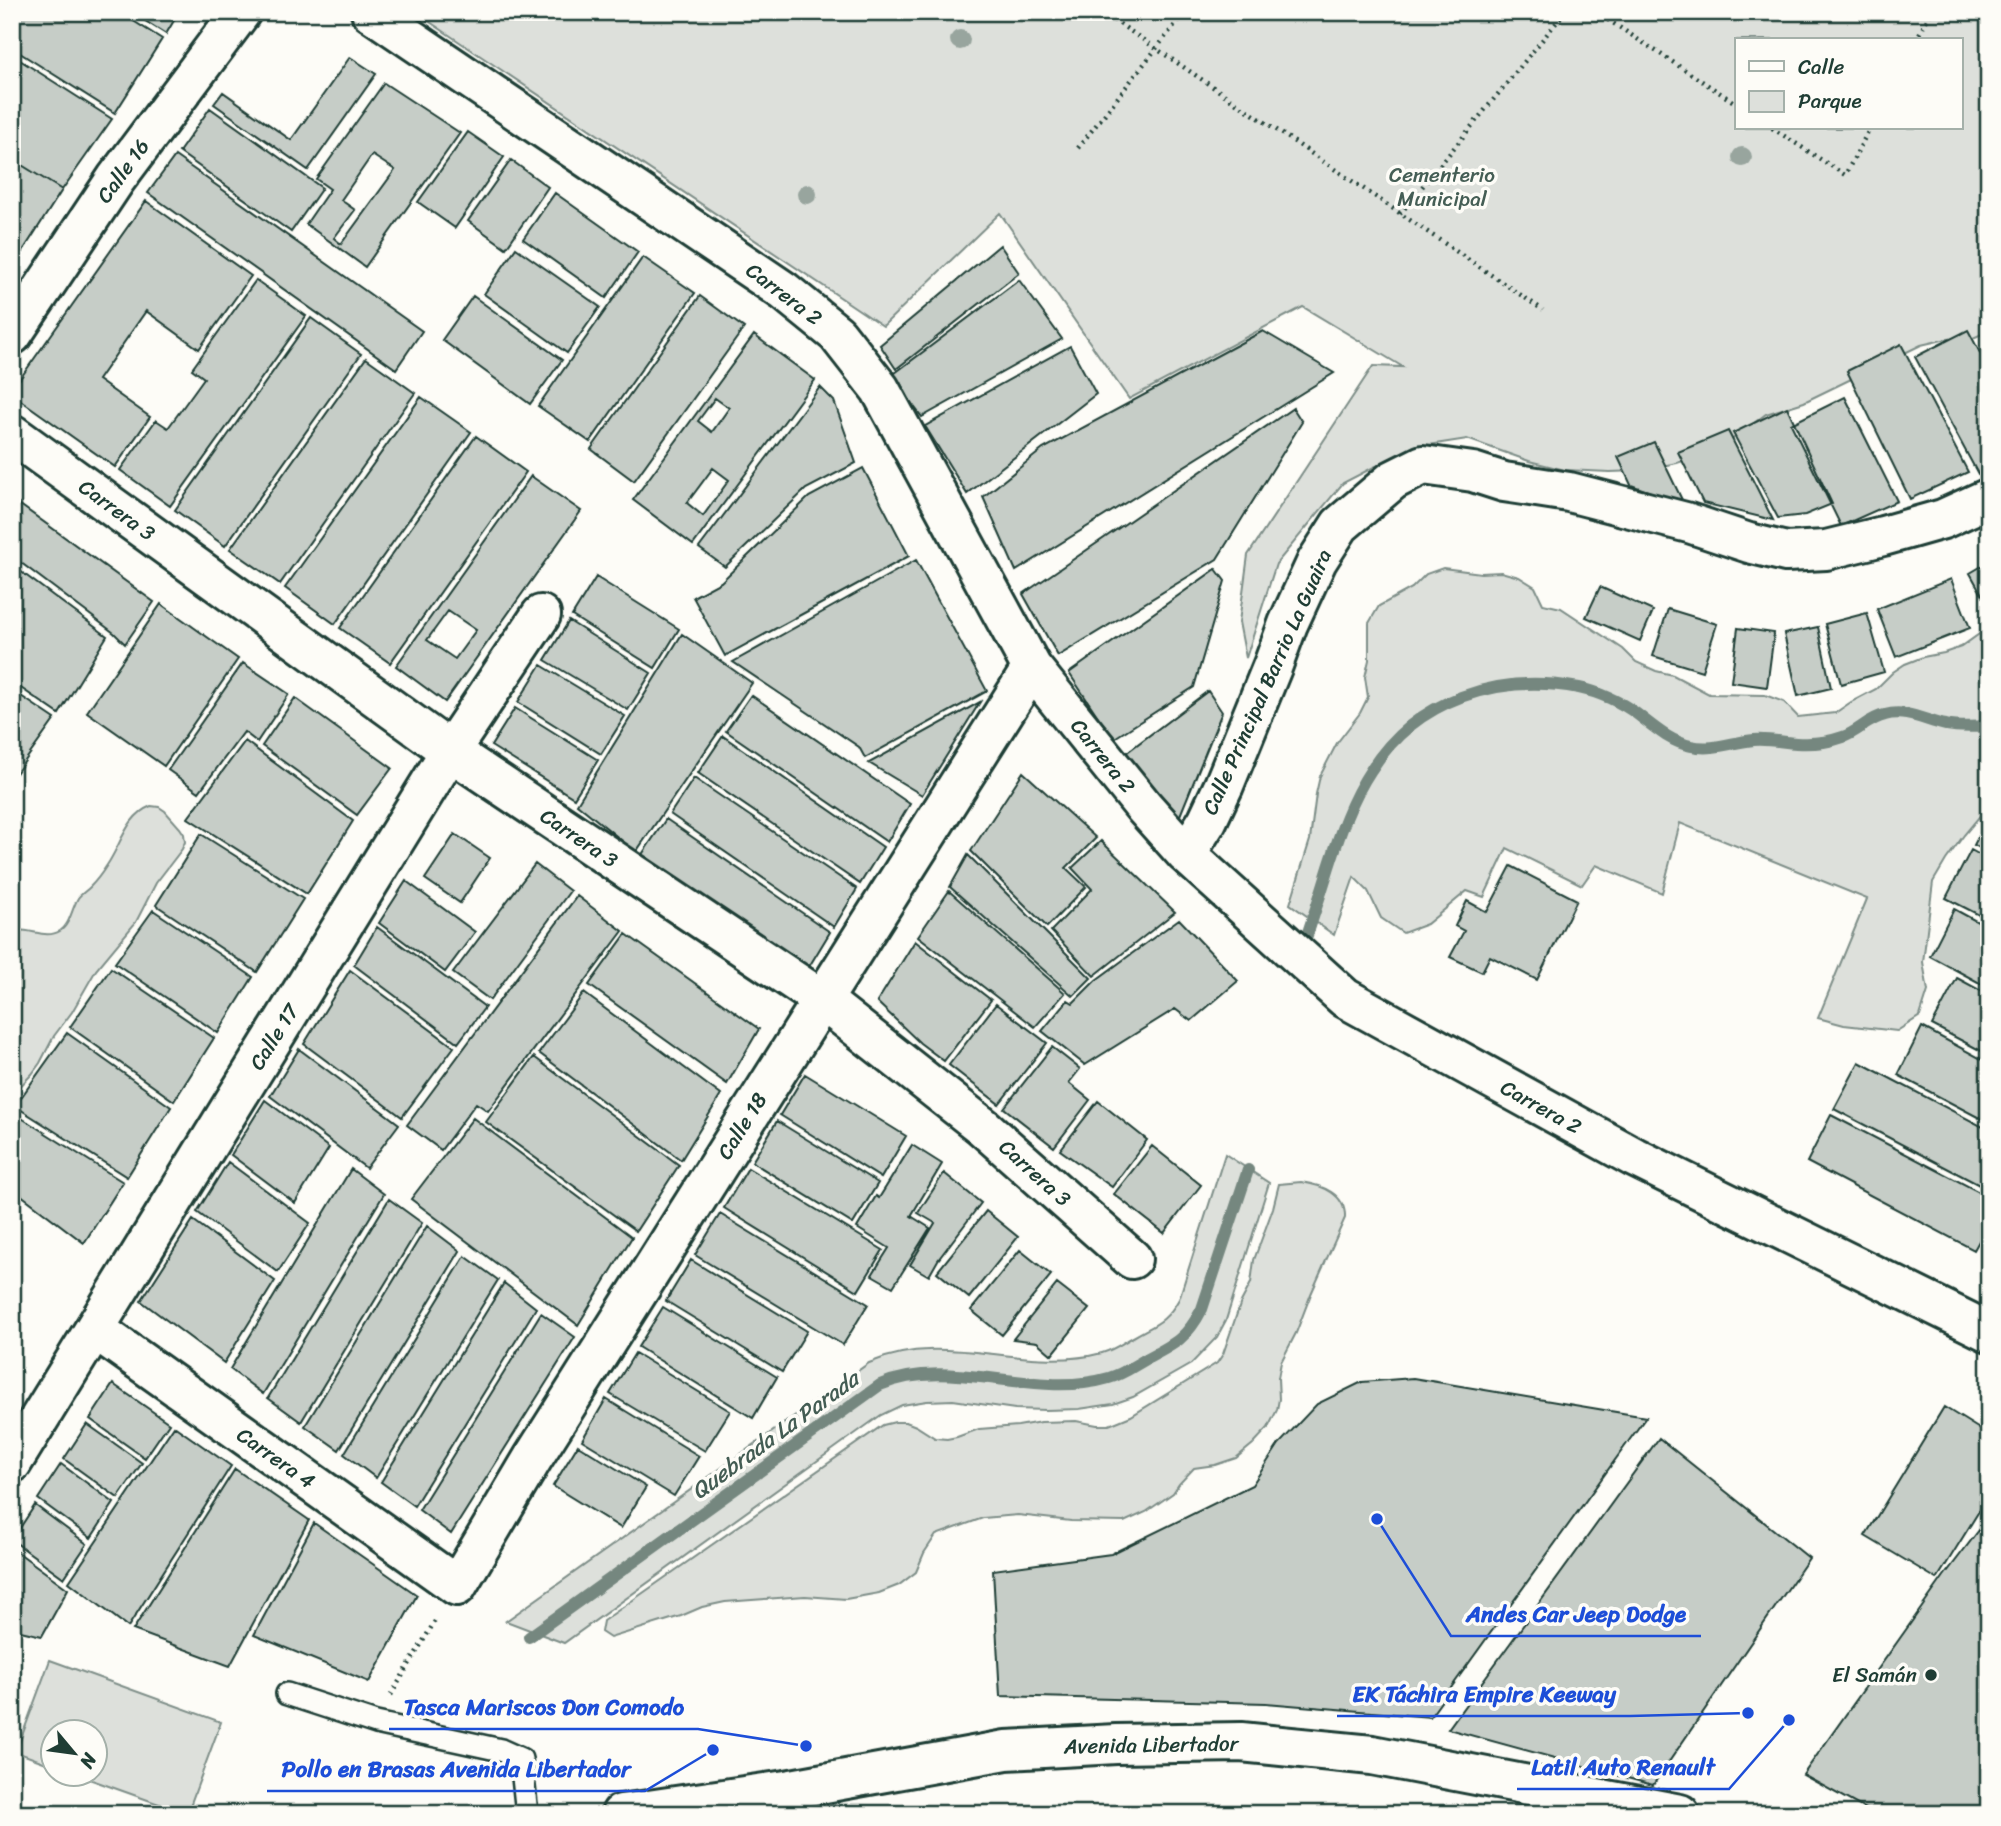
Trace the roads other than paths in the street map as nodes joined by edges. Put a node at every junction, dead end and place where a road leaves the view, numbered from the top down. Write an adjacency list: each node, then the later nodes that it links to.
1 (241, 12): 3 (street, Calle 16)
2 (370, 12): 7 (street, Carrera 2)
3 (12, 335)
4 (12, 435): 8 (street, Carrera 3)
5 (1989, 498): 9 (street, Calle Principal Barrio La Guaira)
6 (541, 615): 8 (street, Calle 17)
7 (1032, 668): 9 (street, Carrera 2); 10 (street, Calle 18)
8 (450, 751): 10 (street, Carrera 3); 12 (street, Calle 17)
9 (1186, 854): 13 (street, Carrera 2)
10 (821, 999): 11 (street, Carrera 3); 15 (street, Calle 18)
11 (1132, 1259)
12 (95, 1329): 14 (street, Calle 17); 15 (street, Carrera 4)
13 (1989, 1332)
14 (12, 1463)
15 (457, 1586)
16 (287, 1693): 17 (lane)
17 (527, 1814)
18 (621, 1814): 19 (street, Avenida Libertador)
19 (1680, 1814)

